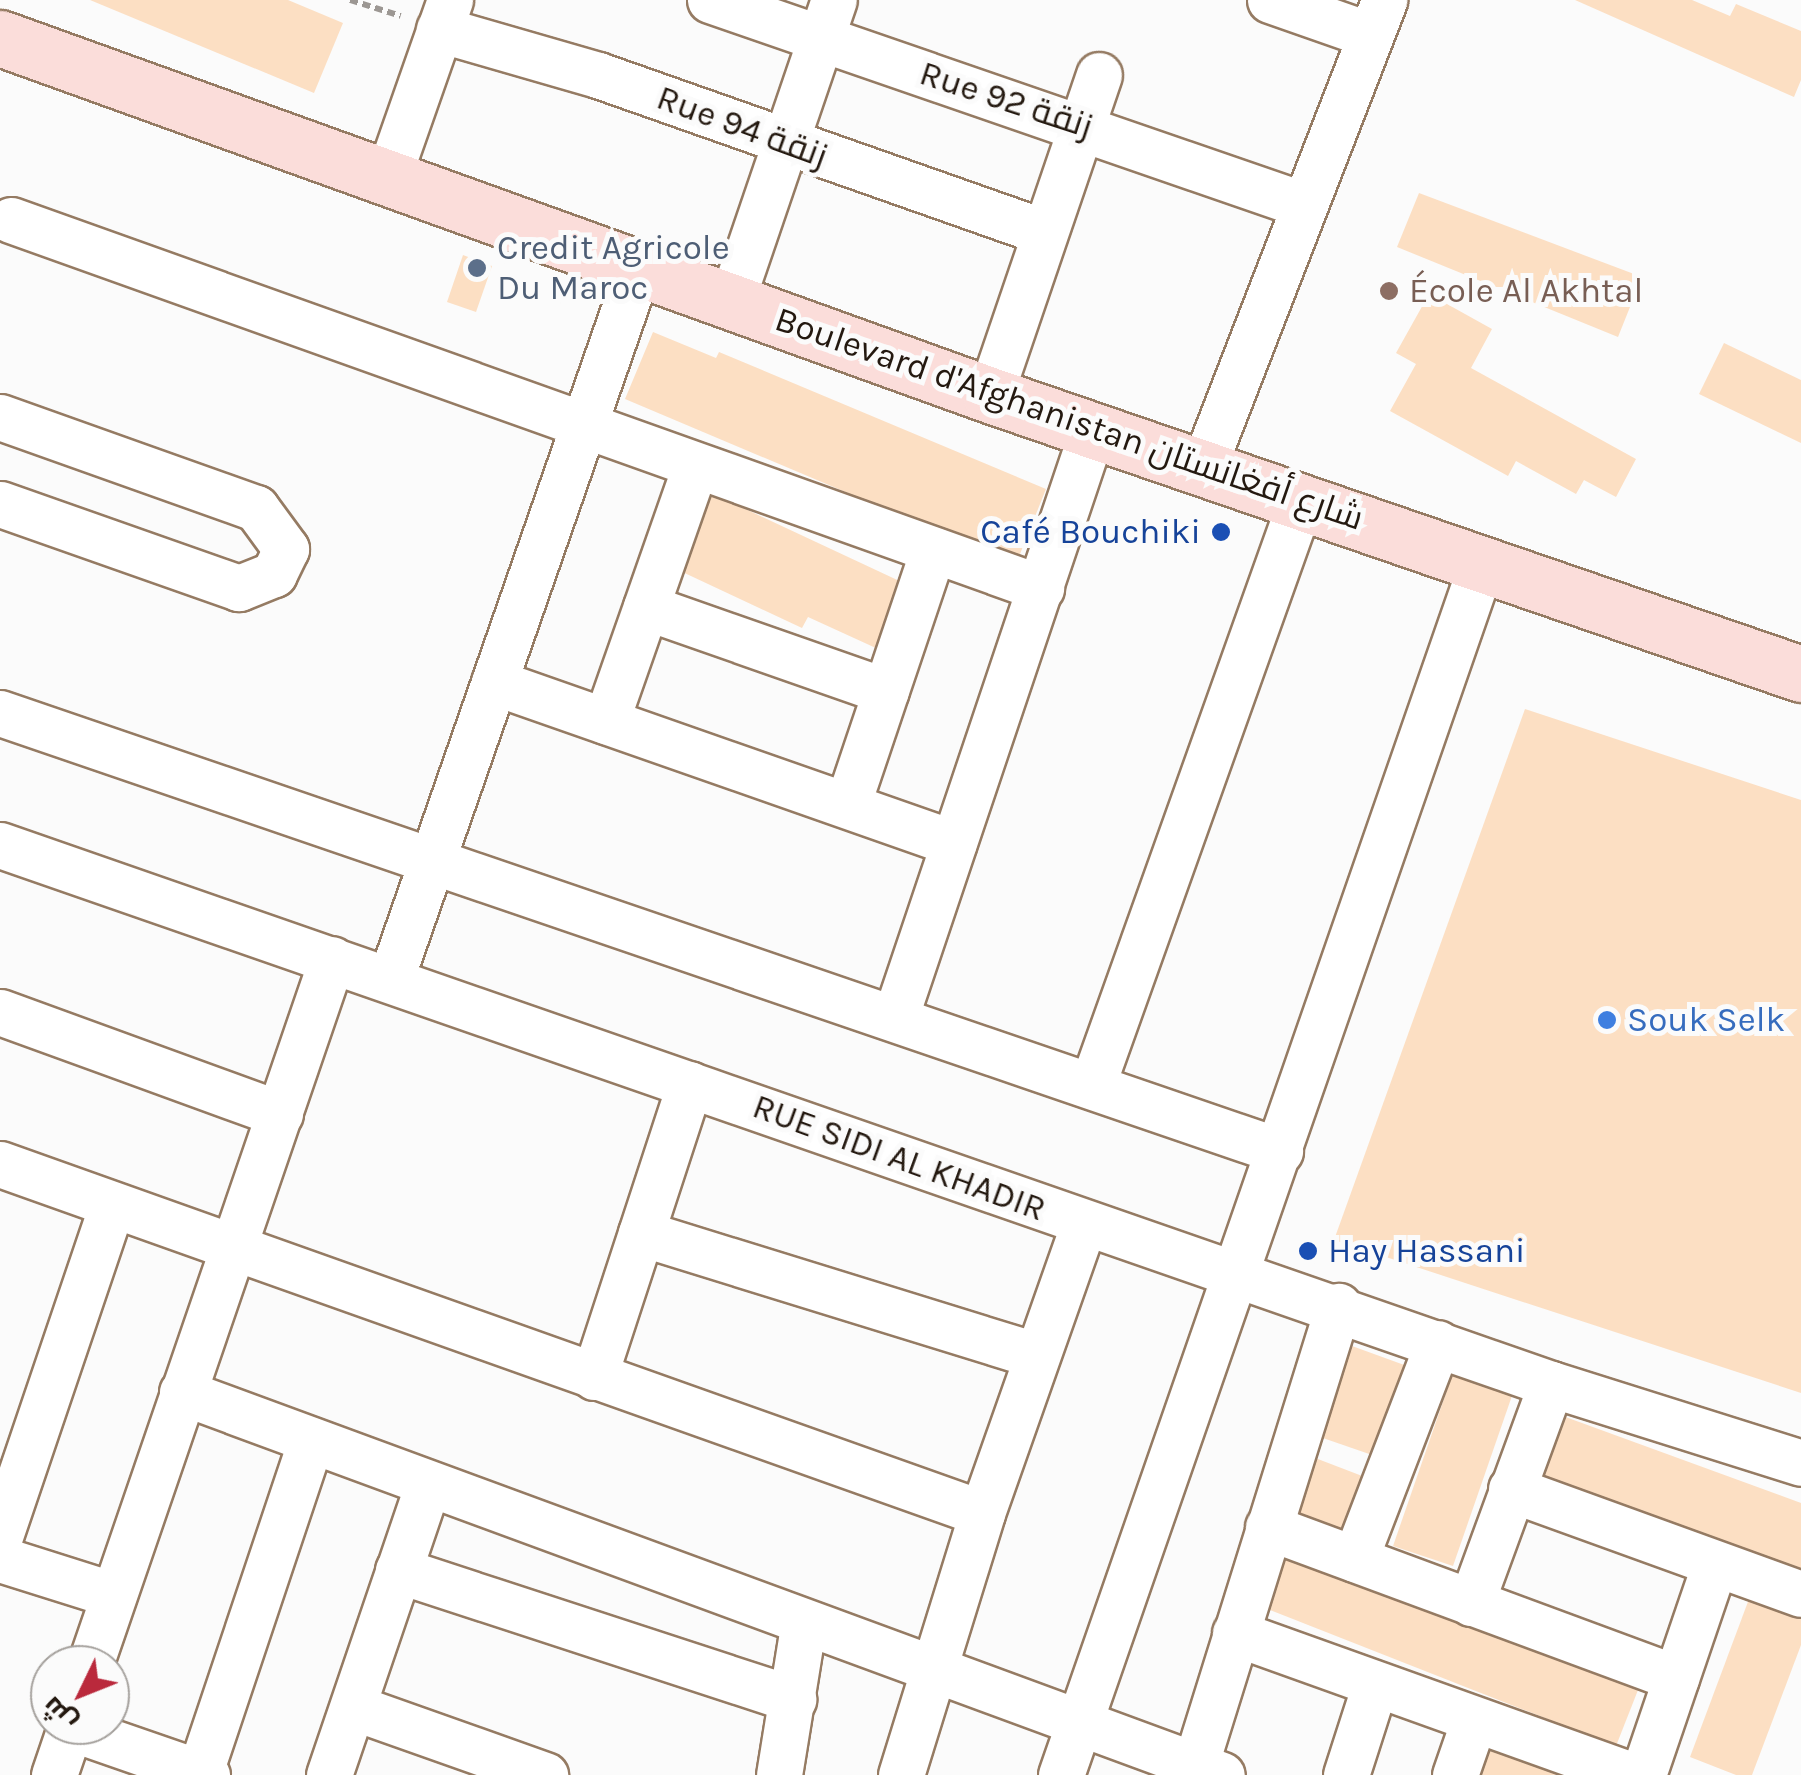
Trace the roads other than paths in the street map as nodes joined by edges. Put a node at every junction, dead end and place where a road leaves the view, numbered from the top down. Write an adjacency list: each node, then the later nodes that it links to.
1 (710, 0): 5 (street, Rue 92 زنقة)
2 (1270, 0): 4 (street)
3 (444, 14): 9 (street, Rue 94 زنقة); 10 (street)
4 (1377, 18): 11 (street)
5 (828, 20): 8 (street, Rue 92 زنقة); 9 (street)
6 (0, 38): 10 (street, Boulevard d'Afghanistan شارع أفغانستان)
7 (1099, 74): 8 (street)
8 (1080, 124): 11 (street, Rue 92 زنقة); 13 (street)
9 (789, 144): 13 (street, Rue 94 زنقة); 15 (street)
10 (388, 177): 14 (street, Boulevard d'Afghanistan شارع أفغانستان)
11 (1300, 204): 20 (street)
12 (12, 220): 18 (street)
13 (1044, 232): 16 (street)
14 (638, 269): 15 (street, Boulevard d'Afghanistan شارع أفغانستان); 18 (street)
15 (731, 302): 16 (street, Boulevard d'Afghanistan شارع أفغانستان)
16 (990, 395): 19 (street, Boulevard d'Afghanistan شارع أفغانستان)
17 (0, 416): 23 (street)
18 (583, 428): 21 (street); 29 (street)
19 (1093, 429): 20 (street, Boulevard d'Afghanistan شارع أفغانستان); 26 (street)
20 (1204, 464): 22 (street, Boulevard d'Afghanistan شارع أفغانستان)
21 (694, 467): 24 (street); 27 (street)
22 (1302, 500): 25 (street, Boulevard d'Afghanistan شارع أفغانستان); 42 (street)
23 (0, 504)
24 (933, 550): 26 (street); 30 (street)
25 (1483, 560): 28 (street, Boulevard d'Afghanistan شارع أفغانستان); 44 (street)
26 (1041, 588): 34 (street)
27 (646, 607): 30 (street); 32 (street)
28 (1801, 674)
29 (494, 682): 32 (street); 36 (street)
30 (886, 691): 33 (street)
31 (0, 713): 36 (street)
32 (606, 721): 33 (street)
33 (848, 803): 34 (street)
34 (954, 843): 40 (street)
35 (0, 846): 37 (street, RUE SIDI AL KHADIR)
36 (433, 858): 38 (street); 40 (street)
37 (332, 959): 38 (street, RUE SIDI AL KHADIR); 43 (street)
38 (391, 978): 41 (street, RUE SIDI AL KHADIR)
39 (0, 1012): 43 (street)
40 (895, 1018): 42 (street)
41 (690, 1084): 47 (street, RUE SIDI AL KHADIR); 48 (street)
42 (1092, 1086): 44 (street)
43 (280, 1114): 49 (street)
44 (1280, 1151): 50 (street)
45 (0, 1164): 46 (street)
46 (112, 1206): 49 (street); 63 (street)
47 (1084, 1223): 50 (street, RUE SIDI AL KHADIR); 53 (street)
48 (642, 1233): 53 (street); 54 (street)
49 (233, 1251): 54 (street); 56 (street)
50 (1240, 1271): 51 (street, RUE SIDI AL KHADIR); 80 (street)
51 (1338, 1306): 52 (street, RUE SIDI AL KHADIR); 62 (street)
52 (1438, 1343): 55 (street, RUE SIDI AL KHADIR); 64 (street)
53 (1034, 1355): 61 (street)
54 (594, 1377): 61 (street)
55 (1551, 1384): 58 (street, RUE SIDI AL KHADIR); 60 (street)
56 (182, 1392): 57 (street); 68 (street)
57 (312, 1440): 59 (street); 84 (street)
58 (1801, 1463)
59 (428, 1484): 67 (street); 71 (street)
60 (1512, 1488): 66 (street); 70 (street)
61 (982, 1513): 74 (street)
62 (1268, 1527): 64 (street); 72 (street)
63 (0, 1536)
64 (1356, 1558): 70 (street)
65 (0, 1559): 68 (street)
66 (1714, 1566): 69 (street); 75 (street)
67 (398, 1570): 77 (street); 78 (street)
68 (111, 1594): 73 (street)
69 (1801, 1594)
70 (1471, 1603): 75 (street)
71 (804, 1626): 74 (street); 77 (street)
72 (1235, 1634): 76 (street); 83 (street)
73 (96, 1645)
74 (936, 1674): 80 (street); 89 (street)
75 (1676, 1678): 94 (street)
76 (1374, 1688): 79 (street); 91 (street)
77 (793, 1699): 88 (street)
78 (352, 1707): 86 (street); 87 (street)
79 (1473, 1722): 92 (street); 93 (street)
80 (1079, 1724): 83 (street); 90 (street)
81 (64, 1745): 85 (street)
82 (124, 1745): 84 (street)
83 (1208, 1770)
84 (204, 1774)
85 (54, 1775)
86 (329, 1775)
87 (545, 1775)
88 (778, 1775)
89 (901, 1775)
90 (1061, 1775)
91 (1346, 1775)
92 (1455, 1775)
93 (1632, 1775)
94 (1642, 1775)

